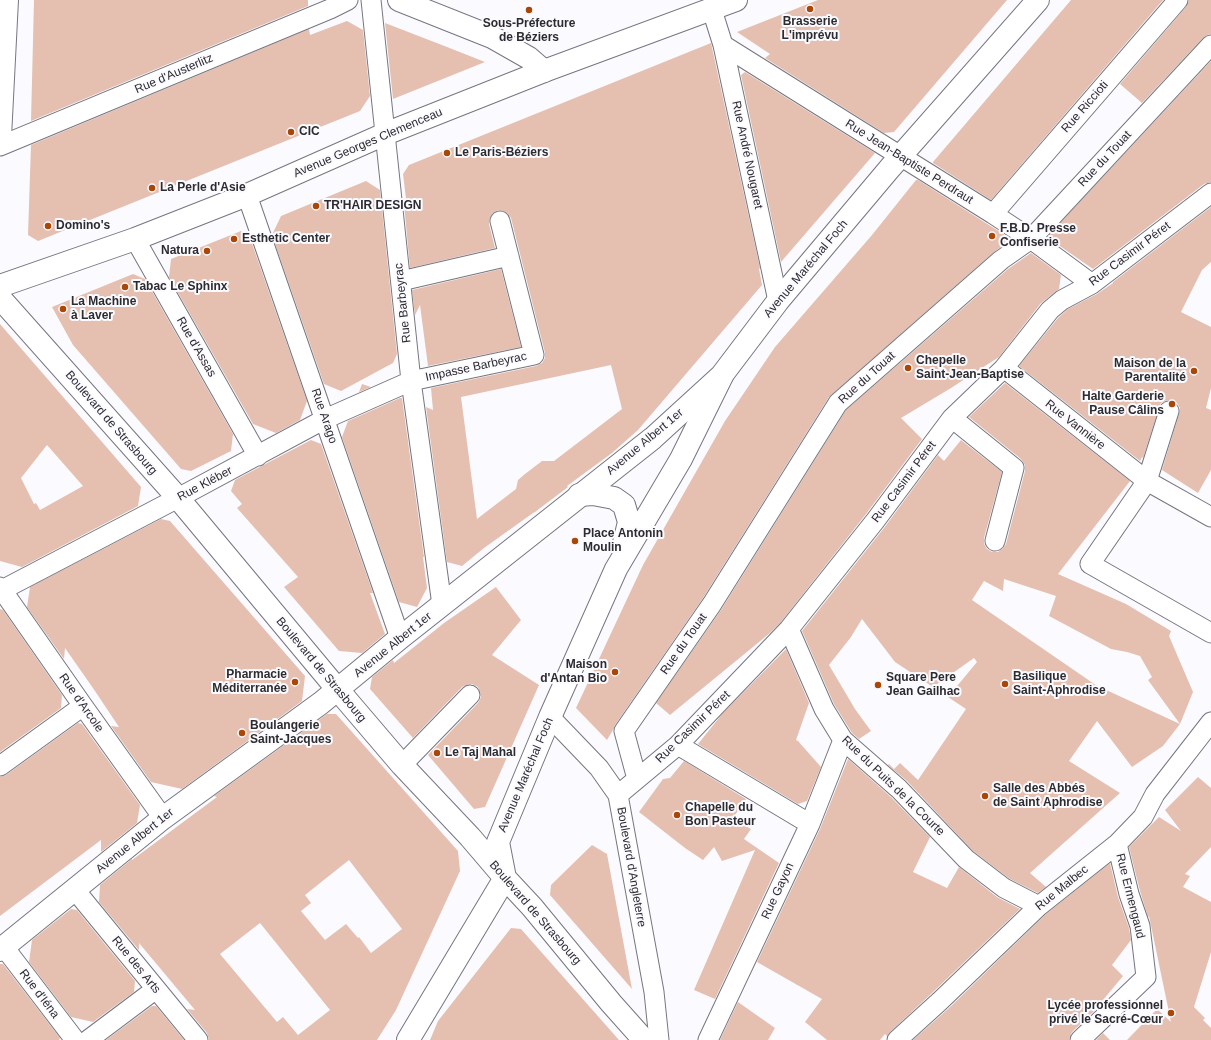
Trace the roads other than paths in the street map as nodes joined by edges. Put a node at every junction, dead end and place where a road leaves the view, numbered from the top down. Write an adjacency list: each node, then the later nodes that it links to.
1 (348, 0): 14 (street, Rue d'Austerlitz)
2 (371, 0): 12 (street, Rue Barbeyrac)
3 (399, 0): 11 (main road)
4 (736, 0): 7 (main road, Avenue Georges Clemenceau)
5 (1038, 0): 15 (main road, Avenue Maréchal Foch)
6 (1178, 0): 18 (street, Rue Riccioti)
7 (712, 10): 10 (street, Rue André Nougaret); 11 (main road, Avenue Georges Clemenceau)
8 (4, 13): 13 (main road)
9 (1211, 44): 21 (street, Rue du Touat)
10 (723, 45): 15 (street, Rue Jean-Baptiste Perdraut); 27 (street, Rue André Nougaret)
11 (544, 71): 12 (main road, Avenue Georges Clemenceau)
12 (385, 134): 17 (main road, Avenue Georges Clemenceau); 23 (street, Rue Barbeyrac)
13 (0, 137)
14 (0, 146)
15 (902, 157): 18 (street, Rue Jean-Baptiste Perdraut); 27 (main road, Avenue Maréchal Foch)
16 (1211, 193): 24 (street, Rue Casimir Péret)
17 (246, 196): 20 (main road, Avenue Georges Clemenceau); 33 (street, Rue Arago)
18 (992, 214): 21 (street, Rue Jean-Baptiste Perdraut)
19 (500, 221): 22 (street, Impasse Barbeyrac)
20 (135, 239): 25 (main road, Avenue Georges Clemenceau); 34 (street, Rue d'Assas)
21 (1031, 239): 24 (street, Rue Jean-Baptiste Perdraut); 55 (street, Rue du Touat)
22 (509, 256): 23 (street); 30 (street, Impasse Barbeyrac)
23 (401, 281): 30 (street, Rue Barbeyrac)
24 (1092, 284): 28 (street, Rue Casimir Péret)
25 (0, 286)
26 (0, 298): 37 (main road, Boulevard de Strasbourg)
27 (778, 301): 29 (main road, Avenue Maréchal Foch)
28 (1004, 368): 32 (street, Rue Casimir Péret); 35 (street, Rue Vannière)
29 (722, 375): 36 (main road, Avenue Albert 1er); 40 (main road, Avenue Maréchal Foch)
30 (412, 381): 33 (street, Rue Kléber); 42 (street, Rue Barbeyrac)
31 (1169, 411): 35 (street)
32 (952, 418): 39 (street); 43 (street, Rue Casimir Péret)
33 (325, 419): 34 (street, Rue Kléber); 45 (street, Rue Arago)
34 (258, 456): 37 (street, Rue Kléber)
35 (1147, 481): 38 (street, Rue Vannière); 44 (street)
36 (579, 495): 40 (main road, Avenue Maréchal Foch); 42 (main road, Avenue Albert 1er)
37 (178, 498): 41 (street, Rue Kléber); 46 (main road, Boulevard de Strasbourg)
38 (1211, 517)
39 (995, 541)
40 (616, 569): 49 (main road, Avenue Maréchal Foch)
41 (1, 589): 48 (street, Rue d'Arcole)
42 (442, 604): 45 (main road, Avenue Albert 1er)
43 (789, 629): 51 (street, Rue du Puits de la Courte); 52 (street, Rue Casimir Péret)
44 (1211, 633)
45 (400, 638): 46 (main road, Avenue Albert 1er)
46 (338, 690): 53 (main road, Boulevard de Strasbourg); 57 (main road, Avenue Albert 1er)
47 (470, 695): 53 (street)
48 (83, 706): 54 (street); 57 (street, Rue d'Arcole)
49 (550, 718): 56 (street, Boulevard d'Angleterre); 60 (main road, Avenue Maréchal Foch)
50 (1211, 722): 59 (street, Rue Malbec)
51 (843, 740): 58 (street, Rue Gayon); 62 (street, Rue du Puits de la Courte)
52 (678, 745): 55 (street, Rue Casimir Péret); 58 (street)
53 (402, 765): 60 (main road, Boulevard de Strasbourg)
54 (0, 766)
55 (637, 779): 56 (street, Rue Casimir Péret)
56 (618, 795): 70 (street, Boulevard d'Angleterre)
57 (163, 818): 61 (main road, Avenue Albert 1er)
58 (810, 824): 71 (street, Rue Gayon)
59 (1117, 844): 62 (street, Rue Malbec); 73 (street, Rue Ermengaud)
60 (505, 878): 68 (main road); 69 (main road, Boulevard de Strasbourg)
61 (75, 890): 63 (main road, Avenue Albert 1er); 64 (street, Rue des Arts)
62 (1039, 906): 72 (street, Rue Malbec)
63 (2, 949): 65 (street, Rue d'Iéna)
64 (156, 989): 66 (street); 67 (street, Rue des Arts)
65 (74, 1040)
66 (88, 1040)
67 (198, 1040)
68 (408, 1040)
69 (644, 1040)
70 (659, 1040)
71 (708, 1040)
72 (897, 1040)
73 (1080, 1040)

